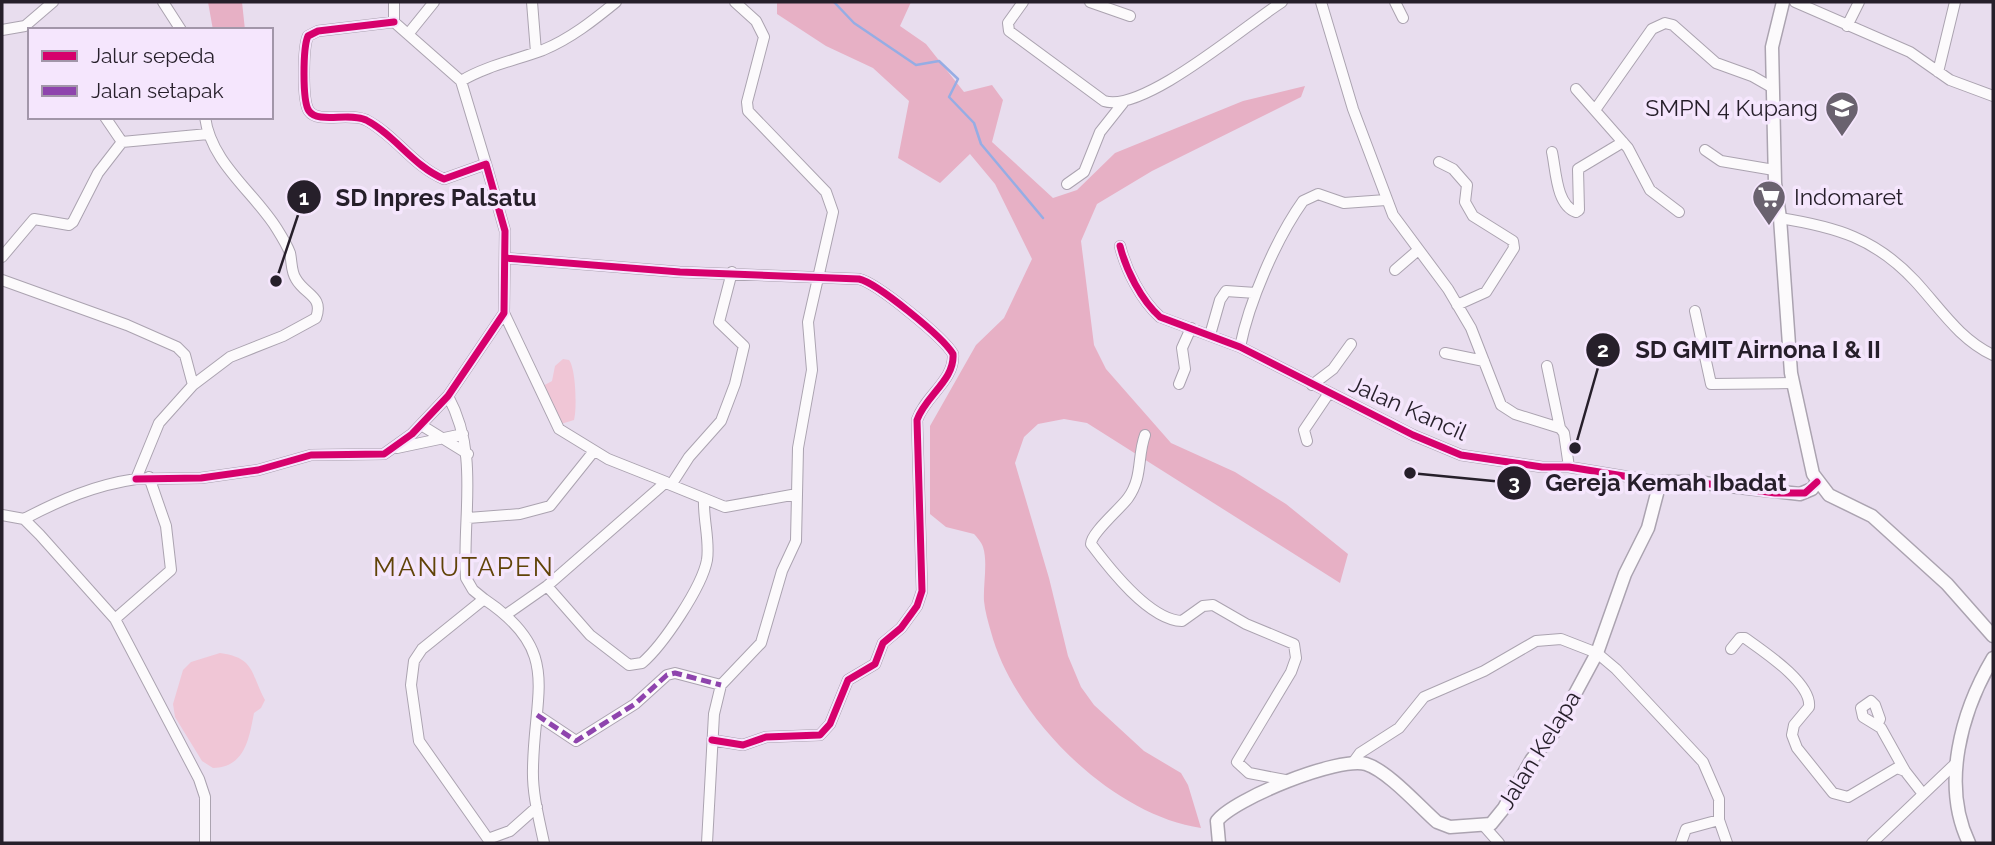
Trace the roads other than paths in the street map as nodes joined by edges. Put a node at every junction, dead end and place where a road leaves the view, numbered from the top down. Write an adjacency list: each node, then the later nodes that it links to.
1 (53, 2): 22 (street)
2 (163, 2): 21 (street)
3 (394, 2): 19 (street)
4 (434, 2): 24 (street)
5 (531, 2): 26 (street)
6 (616, 2): 26 (street)
7 (735, 2): 54 (street)
8 (1023, 2): 32 (street)
9 (1090, 2): 17 (street)
10 (1282, 2): 32 (street)
11 (1321, 2): 45 (street)
12 (1395, 2): 18 (street)
13 (1783, 2): 29 (street)
14 (1796, 2): 20 (street)
15 (1859, 2): 20 (street)
16 (1955, 2): 27 (street)
17 (1130, 16)
18 (1403, 18)
19 (394, 22): 24 (street); 42 (street)
20 (1847, 26): 27 (street)
21 (180, 28)
22 (14, 29): 23 (street); 25 (street)
23 (2, 30)
24 (409, 33): 28 (street)
25 (28, 35)
26 (536, 52): 28 (street)
27 (1938, 72): 31 (street)
28 (461, 80): 42 (street)
29 (1773, 88): 33 (street); 43 (street)
30 (1576, 89): 33 (street)
31 (1993, 96)
32 (1123, 103): 44 (street)
33 (1595, 110): 38 (street)
34 (106, 119): 37 (street)
35 (205, 119): 36 (street)
36 (208, 134): 37 (street); 70 (street)
37 (122, 142): 50 (street)
38 (1623, 142): 40 (street); 46 (street)
39 (1705, 150): 43 (street)
40 (1552, 152)
41 (1439, 162): 57 (street)
42 (486, 164): 51 (street)
43 (1774, 170): 47 (street)
44 (1067, 184)
45 (1386, 200): 49 (street); 56 (street)
46 (1679, 212)
47 (1780, 218): 65 (street); 68 (street)
48 (1120, 246): 60 (street, Jalan Kancil)
49 (1418, 251): 52 (street); 57 (street)
50 (2, 257)
51 (506, 258): 53 (street); 59 (street)
52 (1395, 270)
53 (732, 272): 54 (street); 89 (street)
54 (816, 278): 90 (street); 106 (street)
55 (2, 280): 70 (street)
56 (1256, 293): 61 (street); 63 (street)
57 (1457, 305): 66 (street)
58 (1695, 311): 68 (street)
59 (504, 313): 73 (street); 81 (street)
60 (1191, 328): 61 (street, Jalan Kancil); 69 (street)
61 (1210, 335): 63 (street, Jalan Kancil)
62 (1351, 344): 71 (street)
63 (1240, 347): 71 (street, Jalan Kancil)
64 (1445, 354): 66 (street)
65 (1993, 355)
66 (1484, 361): 75 (street)
67 (1547, 366): 75 (street)
68 (1793, 383): 88 (street)
69 (1179, 384)
70 (193, 385): 84 (street)
71 (1311, 385): 72 (street, Jalan Kancil)
72 (1329, 393): 79 (street); 83 (street, Jalan Kancil)
73 (449, 396): 74 (street); 76 (street)
74 (421, 425): 78 (street); 80 (street)
75 (1560, 428): 83 (street)
76 (463, 434): 78 (street); 82 (street)
77 (1145, 435): 110 (street)
78 (442, 439): 80 (street); 82 (street)
79 (1307, 441)
80 (396, 448): 86 (street)
81 (594, 451): 89 (street); 93 (street)
82 (468, 454): 93 (street)
83 (1569, 467): 87 (street, Jalan Kancil)
84 (141, 468): 85 (street); 86 (street)
85 (136, 479): 86 (street); 94 (street)
86 (152, 481): 98 (street)
87 (1660, 482): 88 (street, Jalan Kancil); 101 (street, Jalan Kelapa)
88 (1817, 482): 99 (street)
89 (669, 484): 91 (street); 95 (street)
90 (797, 494): 91 (street); 103 (street)
91 (704, 499): 95 (street)
92 (2, 515): 94 (street)
93 (468, 518): 96 (street)
94 (24, 519): 98 (street)
95 (547, 586): 97 (street)
96 (484, 599): 97 (street); 112 (street)
97 (507, 614): 104 (street)
98 (115, 619): 115 (street)
99 (1993, 636)
100 (1731, 649): 109 (street)
101 (1597, 653): 108 (street); 113 (street); 114 (street, Jalan Kelapa)
102 (1993, 658): 107 (street)
103 (720, 685): 104 (street); 106 (street)
104 (537, 715): 112 (street)
105 (1877, 725): 109 (street)
106 (712, 740): 117 (street)
107 (1956, 763): 111 (street); 123 (street)
108 (1352, 764): 110 (street); 114 (street, Jalan Kelapa)
109 (1905, 771): 111 (street)
110 (1285, 780): 118 (street)
111 (1923, 794): 122 (street)
112 (537, 807): 116 (street)
113 (1719, 820): 120 (street); 121 (street)
114 (1484, 826): 119 (street)
115 (205, 843)
116 (544, 843)
117 (707, 843)
118 (1219, 843)
119 (1499, 843)
120 (1681, 843)
121 (1727, 843)
122 (1872, 843)
123 (1969, 843)

